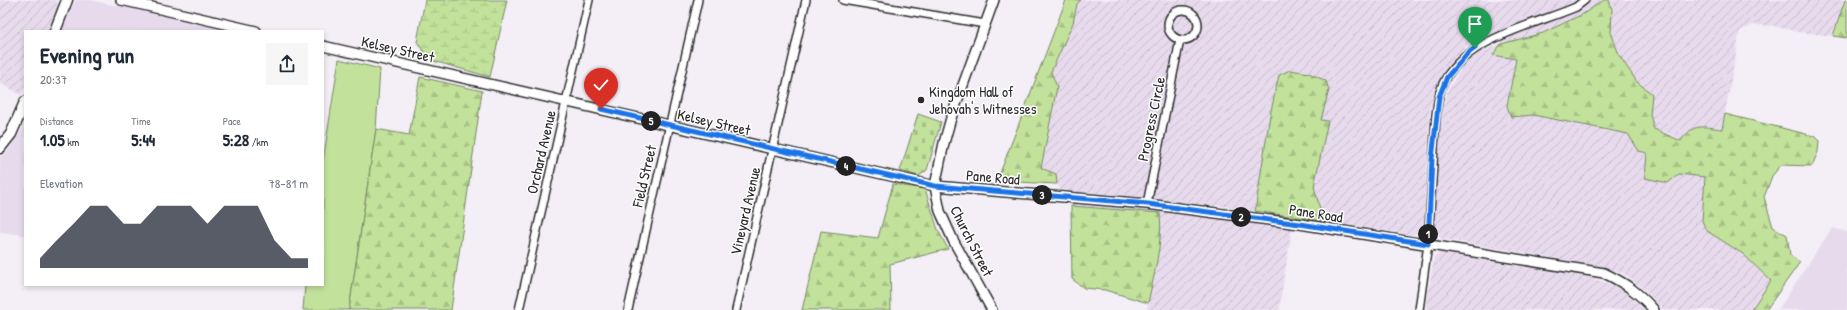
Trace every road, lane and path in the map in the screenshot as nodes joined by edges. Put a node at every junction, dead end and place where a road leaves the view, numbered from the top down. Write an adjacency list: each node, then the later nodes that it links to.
1 (67, 0): 10 (main road)
2 (121, 0): 11 (street)
3 (589, 0): 14 (street, Orchard Avenue)
4 (698, 0): 16 (street, Field Street)
5 (806, 0): 18 (street, Vineyard Avenue)
6 (843, 0): 9 (street)
7 (994, 0): 9 (street, Church Street)
8 (1585, 0): 21 (street)
9 (985, 24): 19 (street, Church Street)
10 (55, 30)
11 (252, 30)
12 (1180, 40): 12 (street); 20 (street, Progress Circle)
13 (324, 46): 14 (street, Kelsey Street)
14 (566, 101): 16 (street, Kelsey Street); 22 (street, Orchard Avenue)
15 (24, 104): 17 (main road)
16 (669, 125): 18 (street, Kelsey Street); 23 (street, Field Street)
17 (0, 148)
18 (772, 150): 19 (street, Kelsey Street); 24 (street, Vineyard Avenue)
19 (935, 186): 20 (street, Pane Road); 25 (street, Church Street)
20 (1148, 204): 21 (street, Pane Road)
21 (1428, 244): 26 (street); 27 (street, Pane Road)
22 (519, 310)
23 (628, 310)
24 (736, 310)
25 (992, 310)
26 (1419, 310)
27 (1654, 310)

